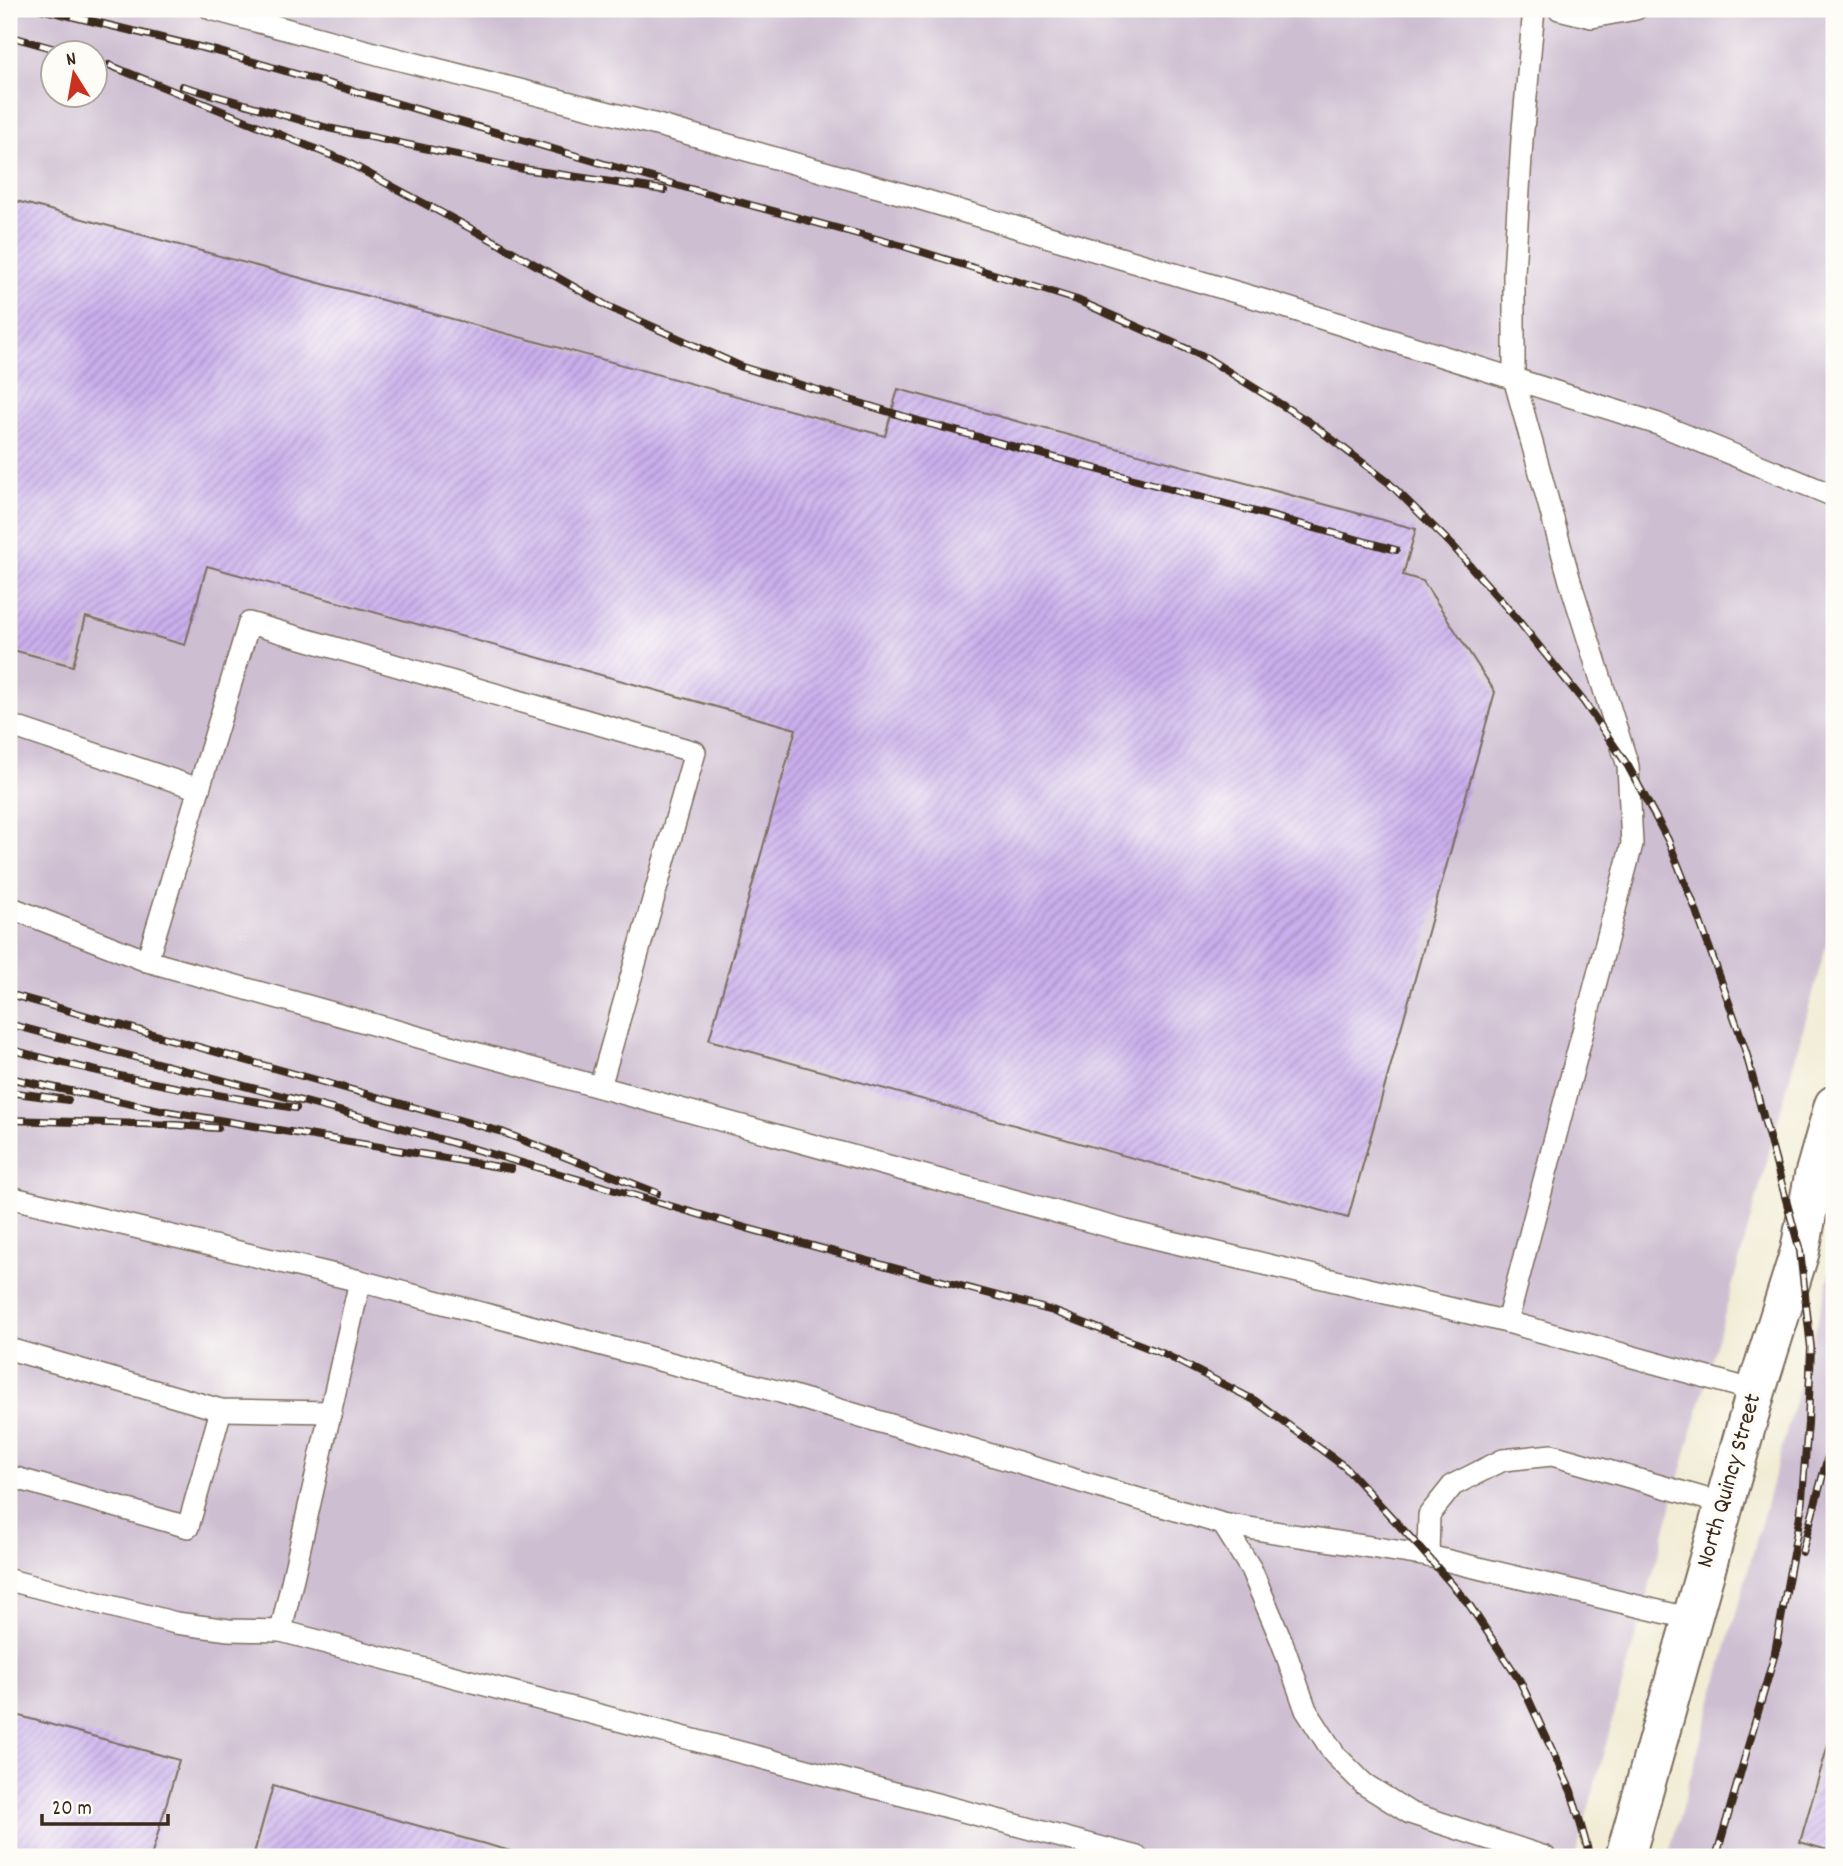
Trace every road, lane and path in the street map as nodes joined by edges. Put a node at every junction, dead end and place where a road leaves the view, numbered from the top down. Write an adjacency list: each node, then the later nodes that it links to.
1 (211, 9): 5 (lane)
2 (1534, 9): 5 (lane)
3 (1559, 9): 4 (lane)
4 (1636, 9)
5 (1514, 378): 6 (lane); 15 (lane)
6 (1834, 496)
7 (9, 725): 8 (lane)
8 (199, 789): 10 (lane); 11 (lane)
9 (9, 907): 10 (lane)
10 (147, 961): 11 (lane)
11 (600, 1087): 15 (lane)
12 (1834, 1105): 17 (street, North Quincy Street)
13 (9, 1197): 14 (lane)
14 (360, 1281): 19 (lane); 22 (lane)
15 (1507, 1322): 17 (lane)
16 (9, 1349): 18 (lane)
17 (1756, 1391): 21 (street, North Quincy Street)
18 (221, 1410): 19 (lane); 20 (lane)
19 (331, 1412): 26 (lane)
20 (9, 1476)
21 (1724, 1504): 23 (lane); 25 (street, North Quincy Street)
22 (1223, 1524): 23 (lane); 28 (lane)
23 (1427, 1556): 25 (lane)
24 (9, 1580): 26 (lane)
25 (1692, 1619): 29 (street, North Quincy Street)
26 (281, 1631): 27 (lane)
27 (1137, 1857)
28 (1545, 1857)
29 (1625, 1857)

